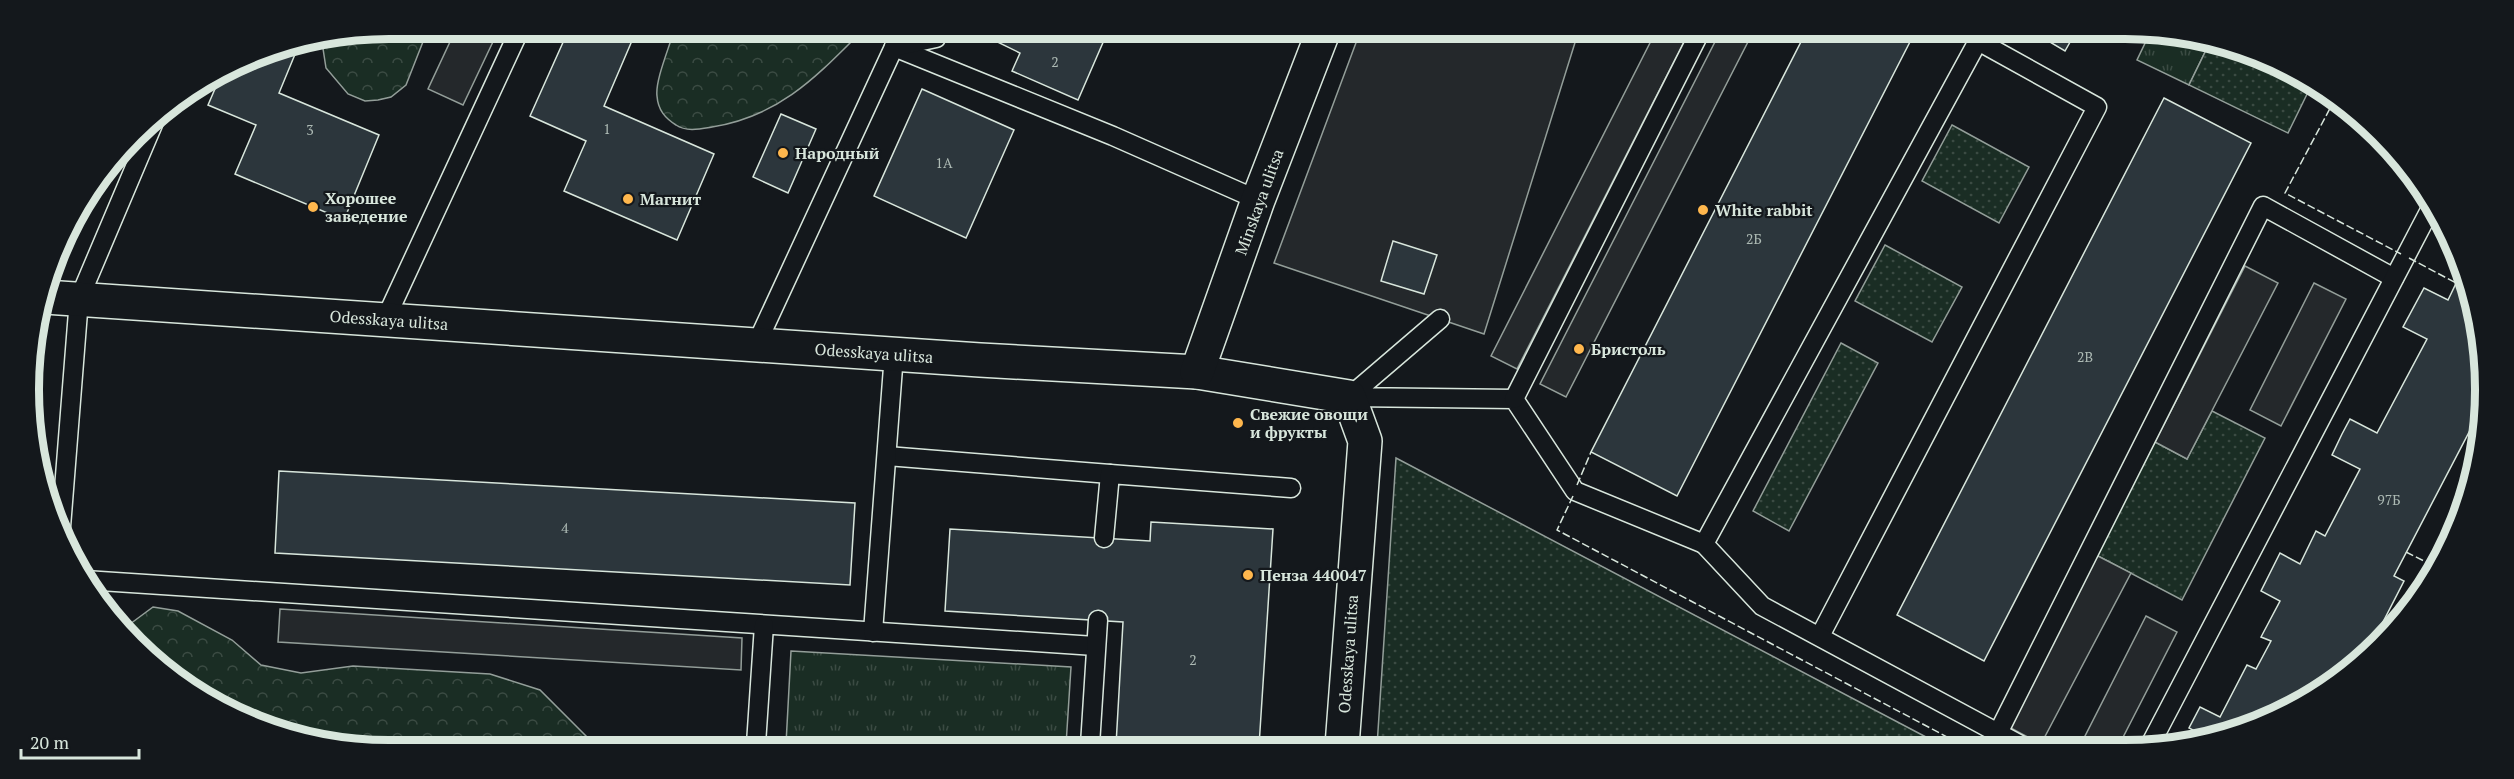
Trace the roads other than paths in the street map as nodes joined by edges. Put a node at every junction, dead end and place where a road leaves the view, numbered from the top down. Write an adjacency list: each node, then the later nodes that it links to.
1 (515, 39): 13 (lane)
2 (931, 39): 5 (lane)
3 (1320, 39): 7 (street, Minskaya ulitsa)
4 (1696, 39): 18 (lane)
5 (894, 47): 7 (lane); 14 (lane)
6 (148, 136): 11 (lane)
7 (1258, 200): 16 (street, Minskaya ulitsa)
8 (2428, 214): 9 (lane)
9 (2394, 278): 31 (lane); 32 (lane)
10 (52, 297): 11 (street, Odesskaya ulitsa)
11 (79, 299): 13 (street, Odesskaya ulitsa); 22 (lane)
12 (1440, 319): 17 (lane)
13 (385, 320): 14 (street, Odesskaya ulitsa)
14 (756, 345): 15 (street, Odesskaya ulitsa)
15 (894, 354): 16 (street, Odesskaya ulitsa); 19 (lane)
16 (1197, 372): 17 (street, Odesskaya ulitsa)
17 (1348, 397): 18 (lane); 35 (street, Odesskaya ulitsa)
18 (1514, 399): 24 (lane)
19 (887, 456): 20 (lane); 28 (lane)
20 (1110, 474): 21 (lane); 23 (lane)
21 (1291, 488)
22 (62, 513)
23 (1104, 538)
24 (1704, 544): 29 (lane); 29 (lane)
25 (96, 581): 27 (lane)
26 (1098, 620): 30 (lane)
27 (764, 625): 28 (lane); 33 (lane)
28 (873, 632): 30 (lane)
29 (1820, 636): 31 (lane)
30 (1095, 646): 34 (lane)
31 (1998, 733): 36 (lane)
32 (2153, 738)
33 (756, 740)
34 (1090, 740)
35 (1342, 740)
36 (2011, 740)

